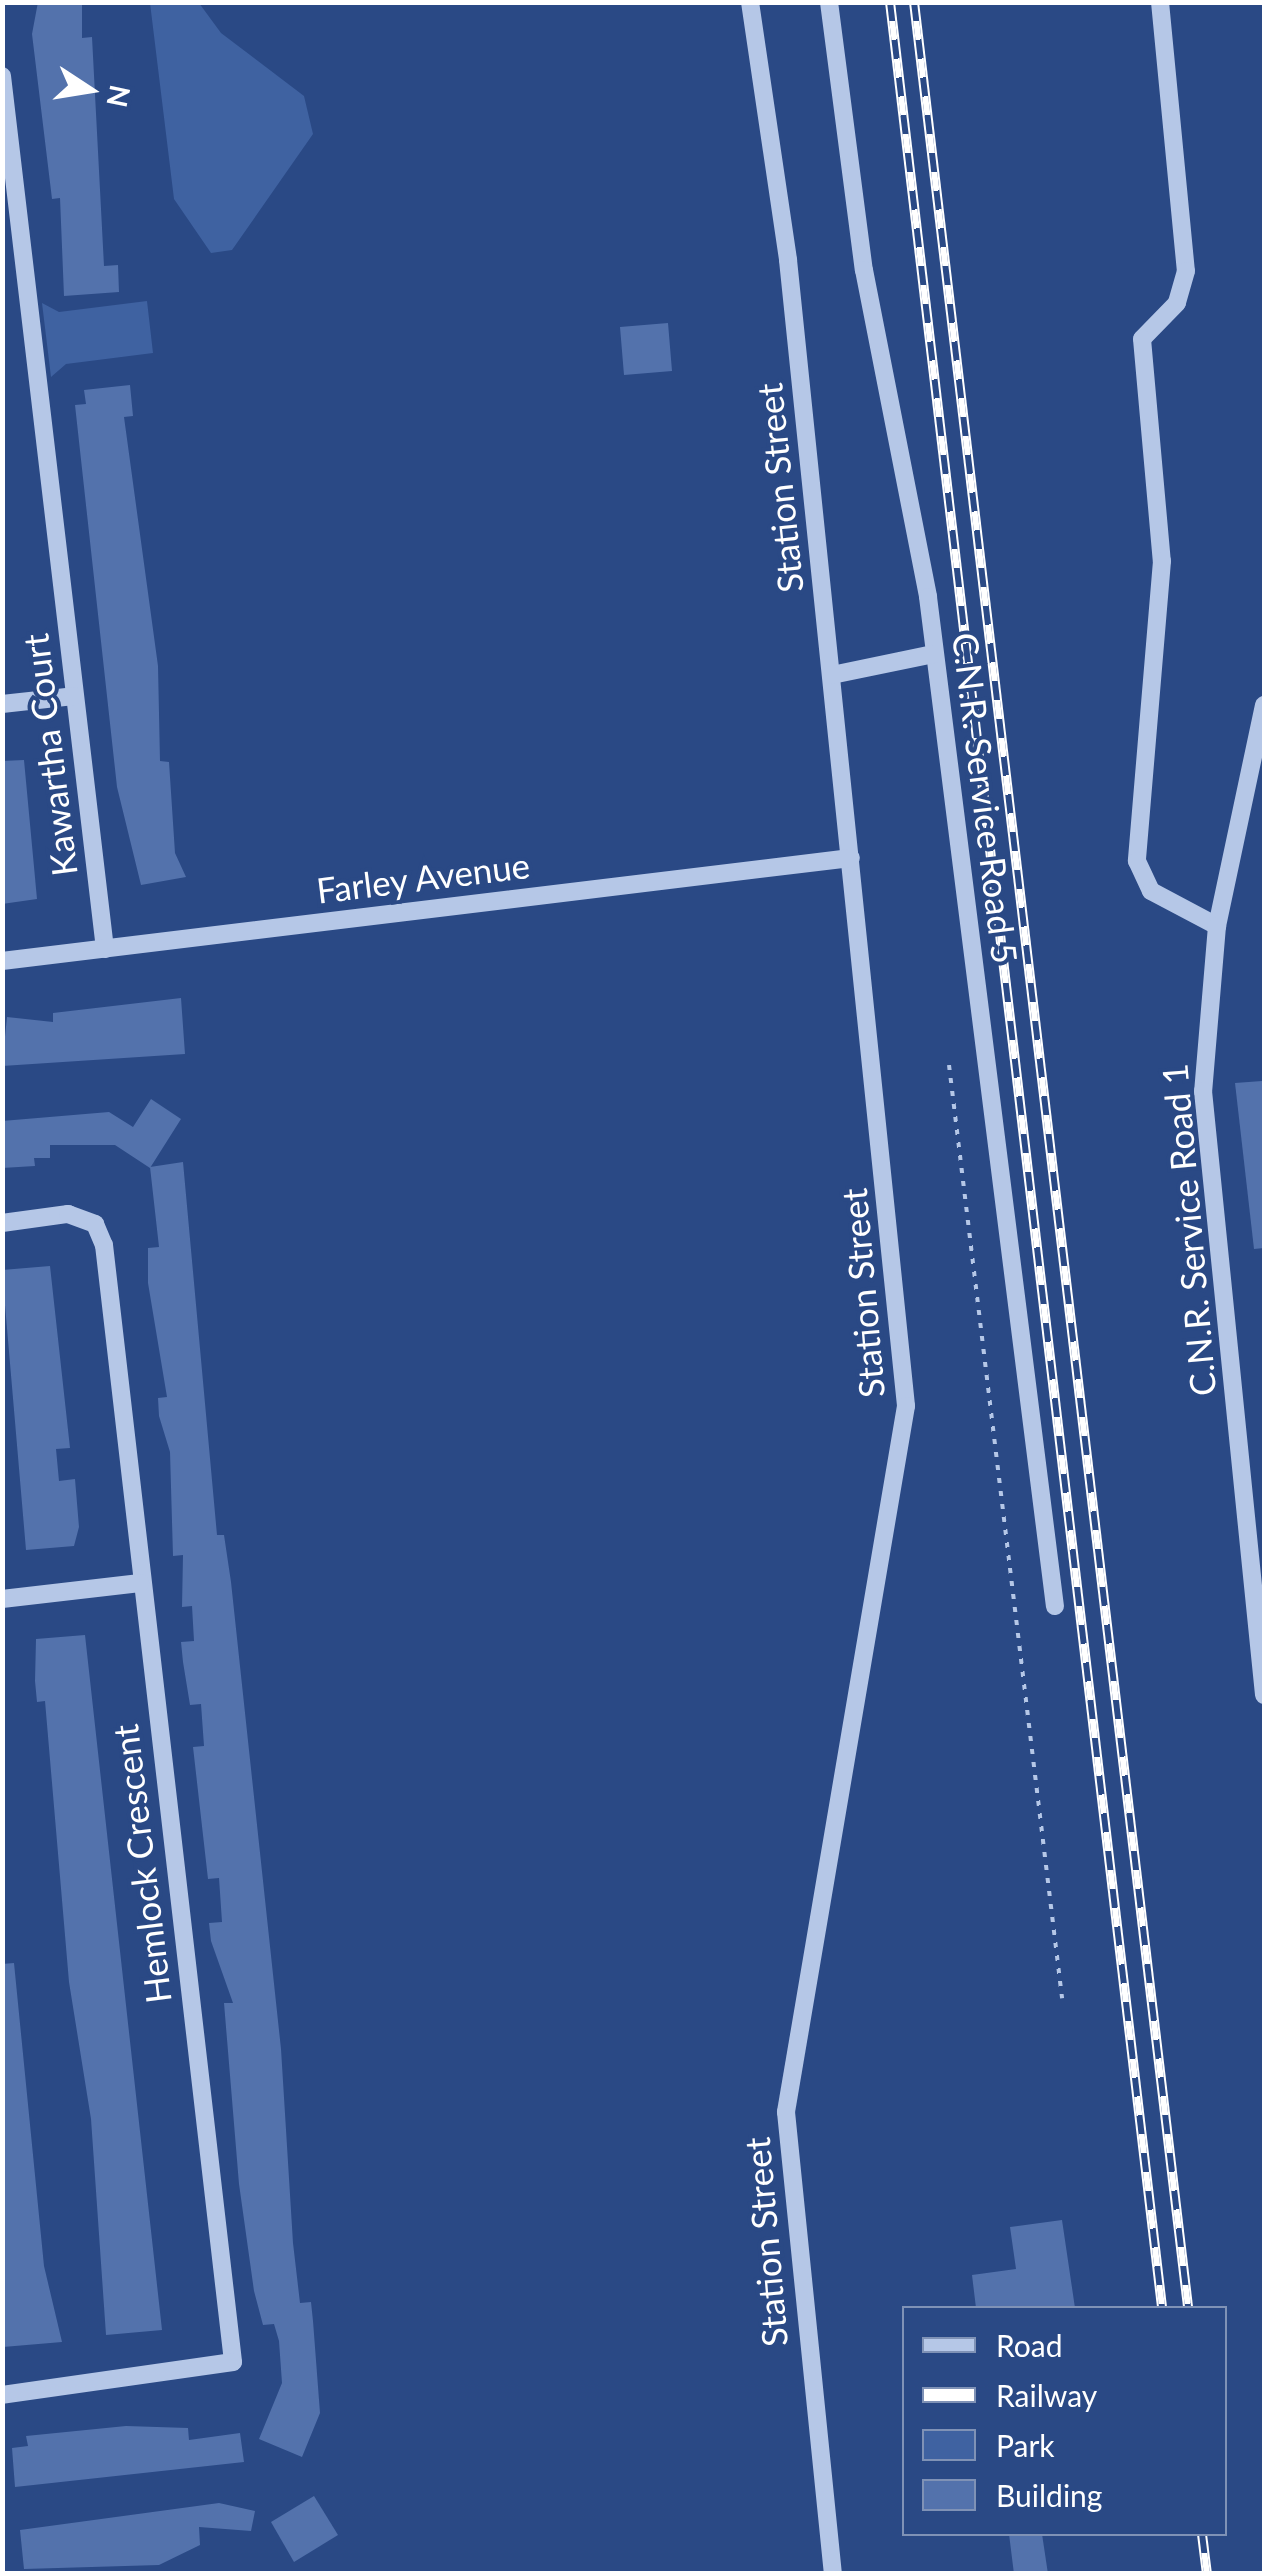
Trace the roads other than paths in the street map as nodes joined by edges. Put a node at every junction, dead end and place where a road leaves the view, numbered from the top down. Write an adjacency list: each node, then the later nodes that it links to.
1 (750, 2): 6 (street, Station Street)
2 (830, 2): 5 (street, C.N.R. Service Road 5)
3 (1160, 2): 11 (street)
4 (2, 76): 7 (street, Kawartha Court)
5 (933, 654): 6 (street); 17 (street, C.N.R. Service Road 5)
6 (832, 675): 10 (street, Station Street)
7 (74, 696): 8 (street); 12 (street, Kawartha Court)
8 (2, 704)
9 (1264, 705): 11 (street, C.N.R. Service Road 1)
10 (851, 858): 12 (street, Farley Avenue); 20 (street, Station Street)
11 (1216, 926): 18 (street, C.N.R. Service Road 1)
12 (104, 949): 13 (street, Farley Avenue)
13 (2, 961)
14 (2, 1223): 15 (street, Hemlock Crescent)
15 (140, 1582): 16 (street); 19 (street, Hemlock Crescent)
16 (2, 1600)
17 (1055, 1606)
18 (1264, 1695)
19 (2, 2395)
20 (833, 2574)

